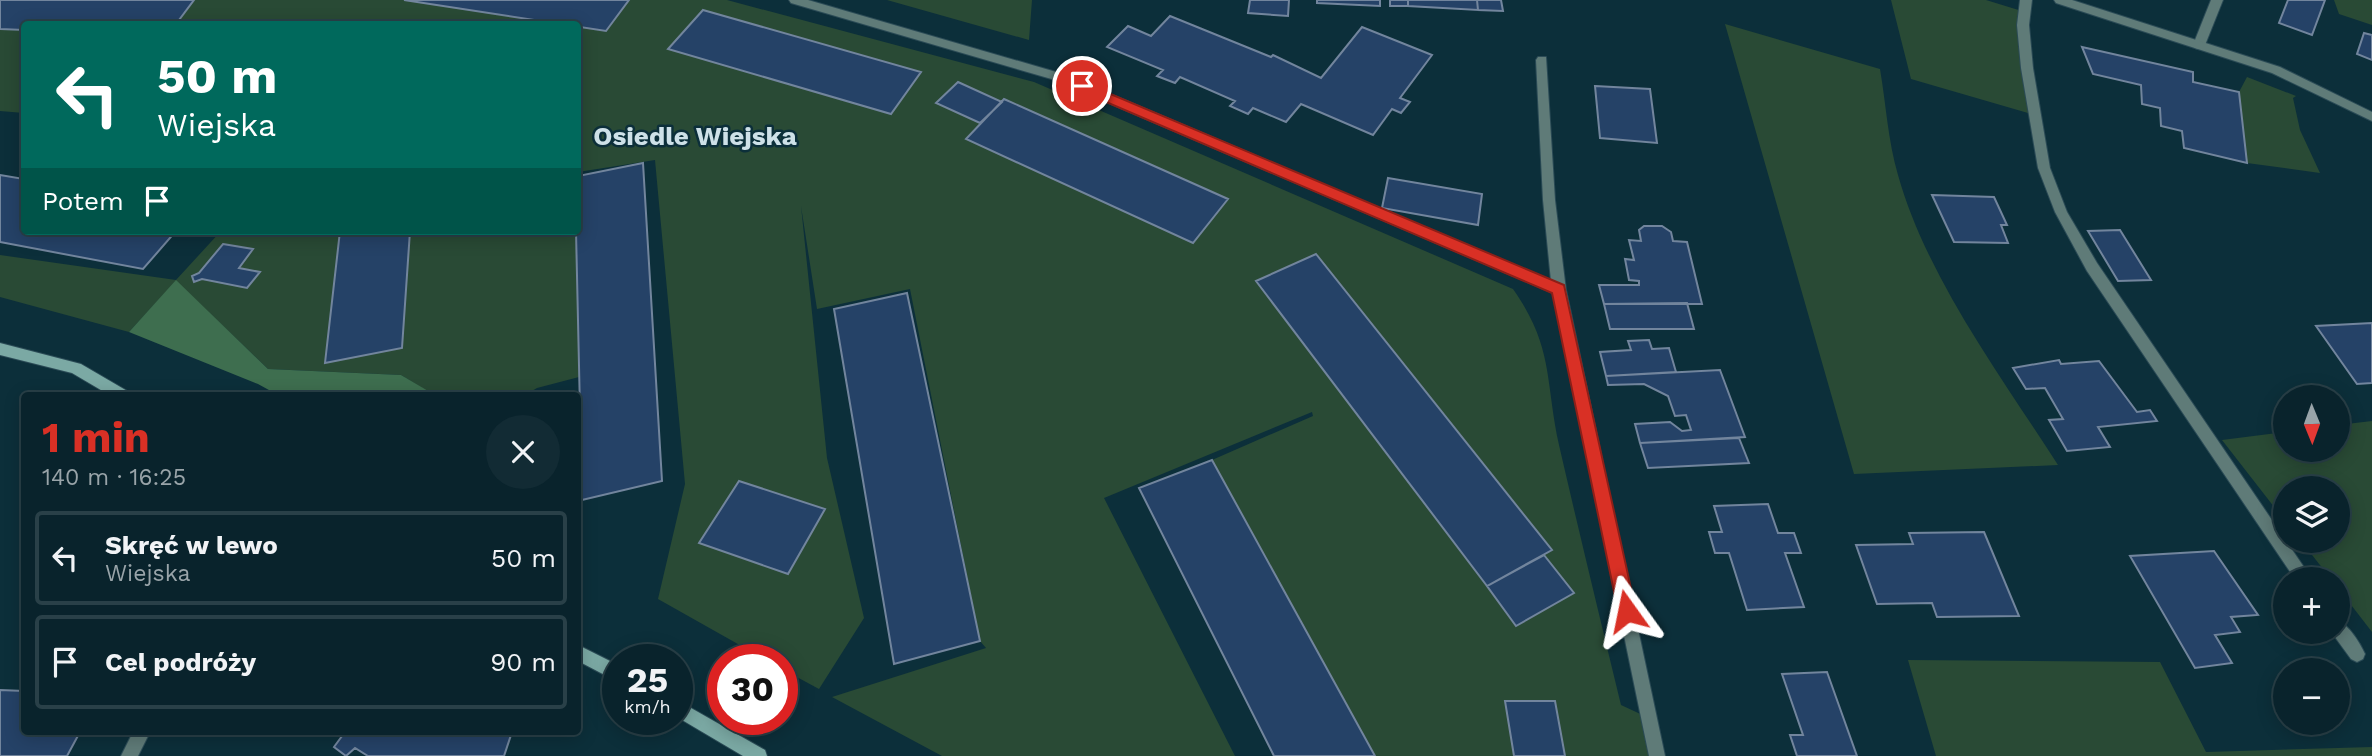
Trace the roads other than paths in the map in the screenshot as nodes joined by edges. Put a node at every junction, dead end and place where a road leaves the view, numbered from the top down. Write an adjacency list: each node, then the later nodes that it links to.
1 (795, 0): 8 (street)
2 (2026, 0): 11 (street)
3 (2060, 0): 5 (street)
4 (2217, 0): 5 (street)
5 (2199, 45): 7 (street)
6 (1542, 60): 8 (street)
7 (2372, 117)
8 (1559, 290): 20 (street)
9 (0, 349): 10 (street)
10 (117, 392)
11 (2296, 567)
12 (2350, 644): 13 (street)
13 (2357, 654)
14 (581, 655): 15 (street)
15 (602, 666)
16 (693, 717): 19 (street)
17 (140, 735): 18 (street)
18 (129, 756)
19 (759, 756)
20 (1657, 756)

